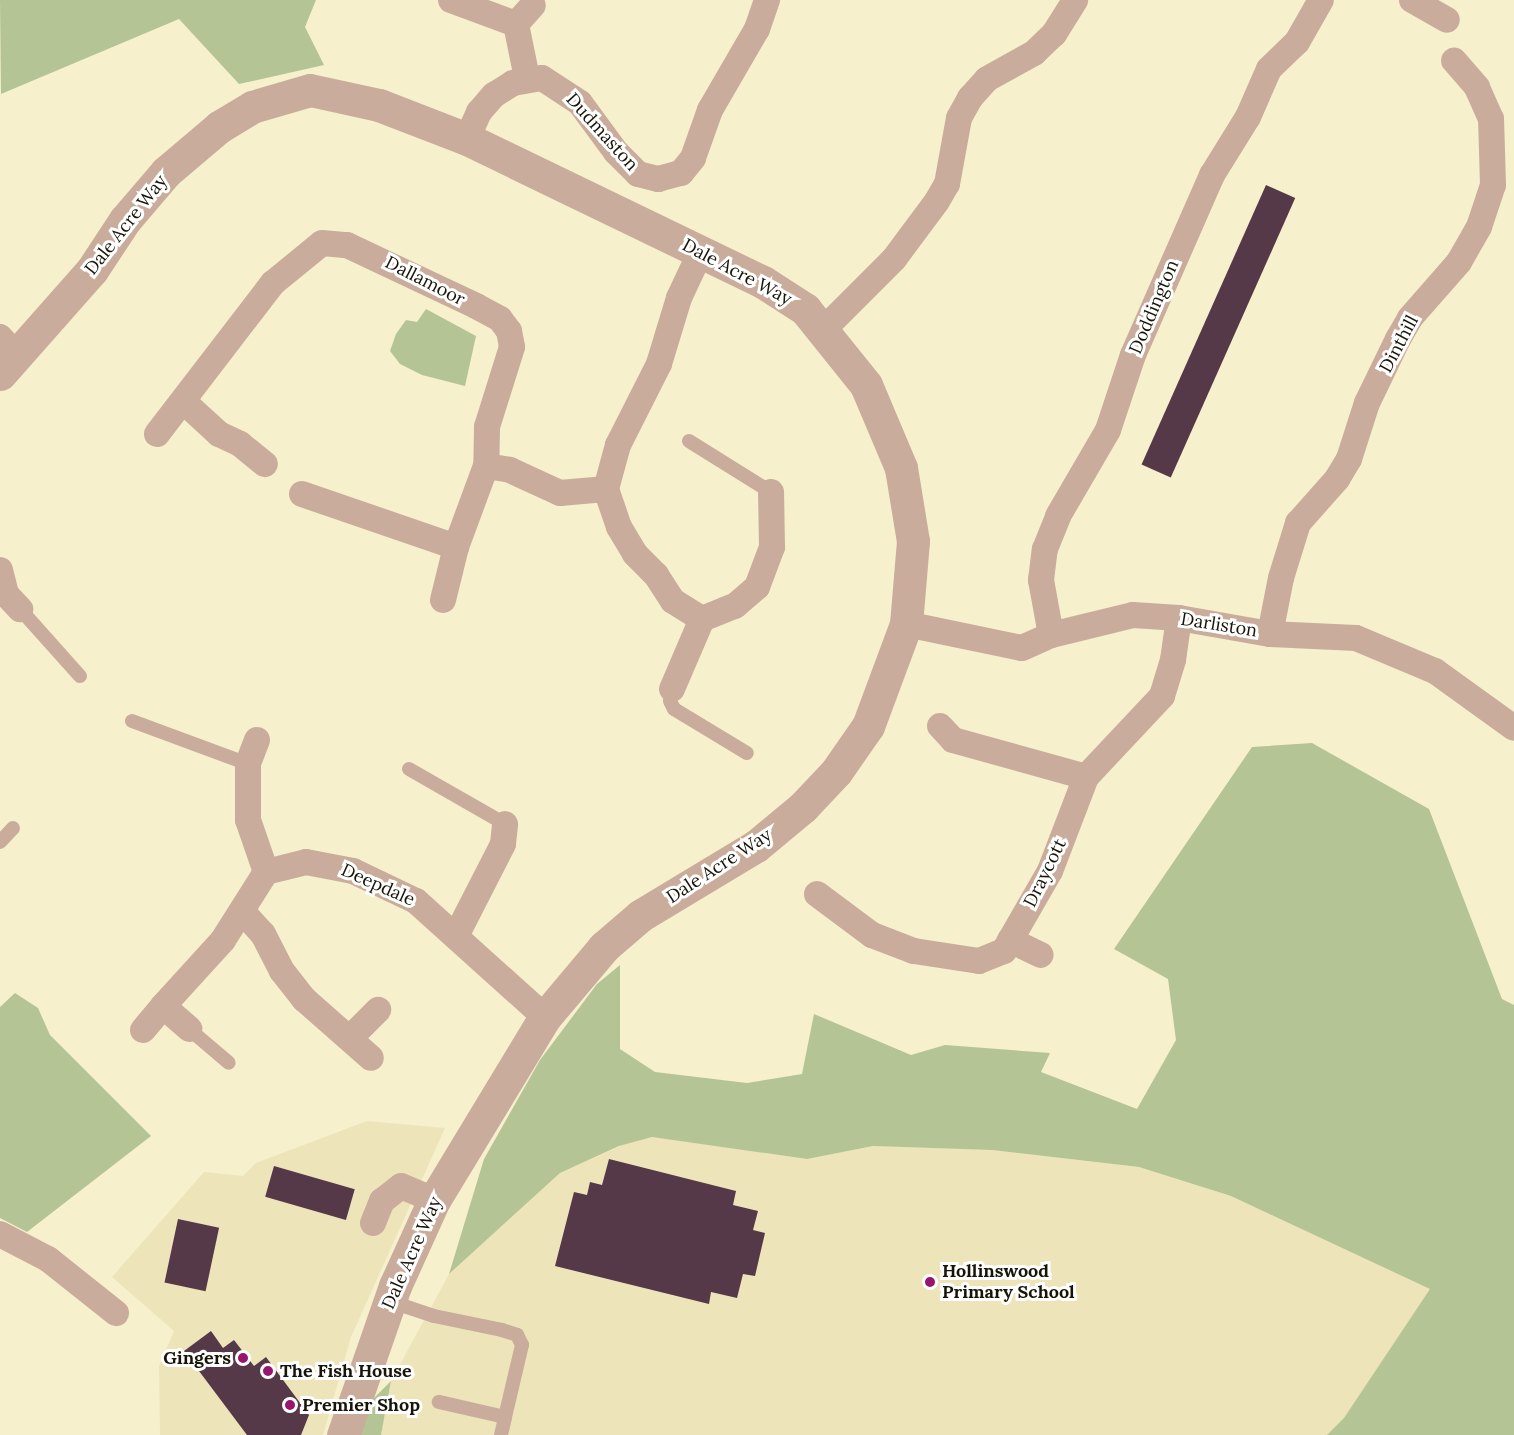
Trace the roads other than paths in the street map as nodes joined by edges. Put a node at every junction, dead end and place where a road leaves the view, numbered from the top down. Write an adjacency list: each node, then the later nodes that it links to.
1 (452, 0): 8 (street)
2 (767, 0): 10 (street, Dudmaston)
3 (1076, 0): 13 (street)
4 (1321, 0): 31 (street, Doddington)
5 (1412, 0): 7 (street)
6 (534, 2): 8 (street)
7 (1447, 20)
8 (516, 24): 10 (street)
9 (1454, 61): 30 (street, Dinthill)
10 (527, 78): 11 (street)
11 (467, 139): 12 (street, Dale Acre Way); 14 (street, Dale Acre Way)
12 (701, 251): 13 (street, Dale Acre Way); 20 (street)
13 (823, 330): 29 (street, Dale Acre Way)
14 (6, 356)
15 (183, 401): 16 (street, Dallamoor); 18 (street); 19 (street, Dallamoor)
16 (158, 434)
17 (689, 441): 21 (lane)
18 (265, 464)
19 (486, 466): 20 (street); 23 (street, Dallamoor)
20 (606, 489): 28 (street)
21 (771, 492): 28 (street)
22 (302, 494): 23 (street)
23 (456, 547): 25 (street, Dallamoor)
24 (0, 570): 26 (street)
25 (443, 600)
26 (20, 609): 32 (lane)
27 (1179, 618): 30 (street, Darliston); 31 (street, Darliston); 40 (street, Draycott)
28 (702, 619): 33 (street)
29 (906, 624): 31 (street, Darliston); 52 (street, Dale Acre Way)
30 (1270, 634): 34 (street, Darliston)
31 (1051, 635)
32 (80, 676)
33 (672, 689): 38 (lane)
34 (1512, 720)
35 (132, 721): 37 (lane)
36 (940, 726): 40 (street)
37 (252, 752): 44 (street)
38 (747, 753)
39 (409, 769): 41 (lane)
40 (1086, 777): 48 (street, Draycott)
41 (505, 824): 47 (street)
42 (13, 828): 43 (lane)
43 (0, 842)
44 (266, 872): 46 (street); 47 (street, Deepdale)
45 (817, 894): 48 (street, Draycott)
46 (243, 911): 50 (street); 55 (street)
47 (457, 934): 52 (street, Deepdale)
48 (1010, 940): 49 (street)
49 (1041, 955)
50 (163, 1006): 53 (street); 54 (street)
51 (378, 1010): 55 (street)
52 (546, 1017): 58 (street, Dale Acre Way)
53 (189, 1029): 57 (lane)
54 (143, 1030)
55 (350, 1038): 56 (street)
56 (371, 1058)
57 (229, 1063)
58 (434, 1200): 59 (street); 61 (street, Dale Acre Way)
59 (373, 1223)
60 (0, 1234): 62 (street)
61 (389, 1301): 64 (lane); 65 (street, Dale Acre Way)
62 (116, 1313)
63 (439, 1402): 64 (lane)
64 (505, 1417): 66 (lane)
65 (343, 1435)
66 (501, 1435)

